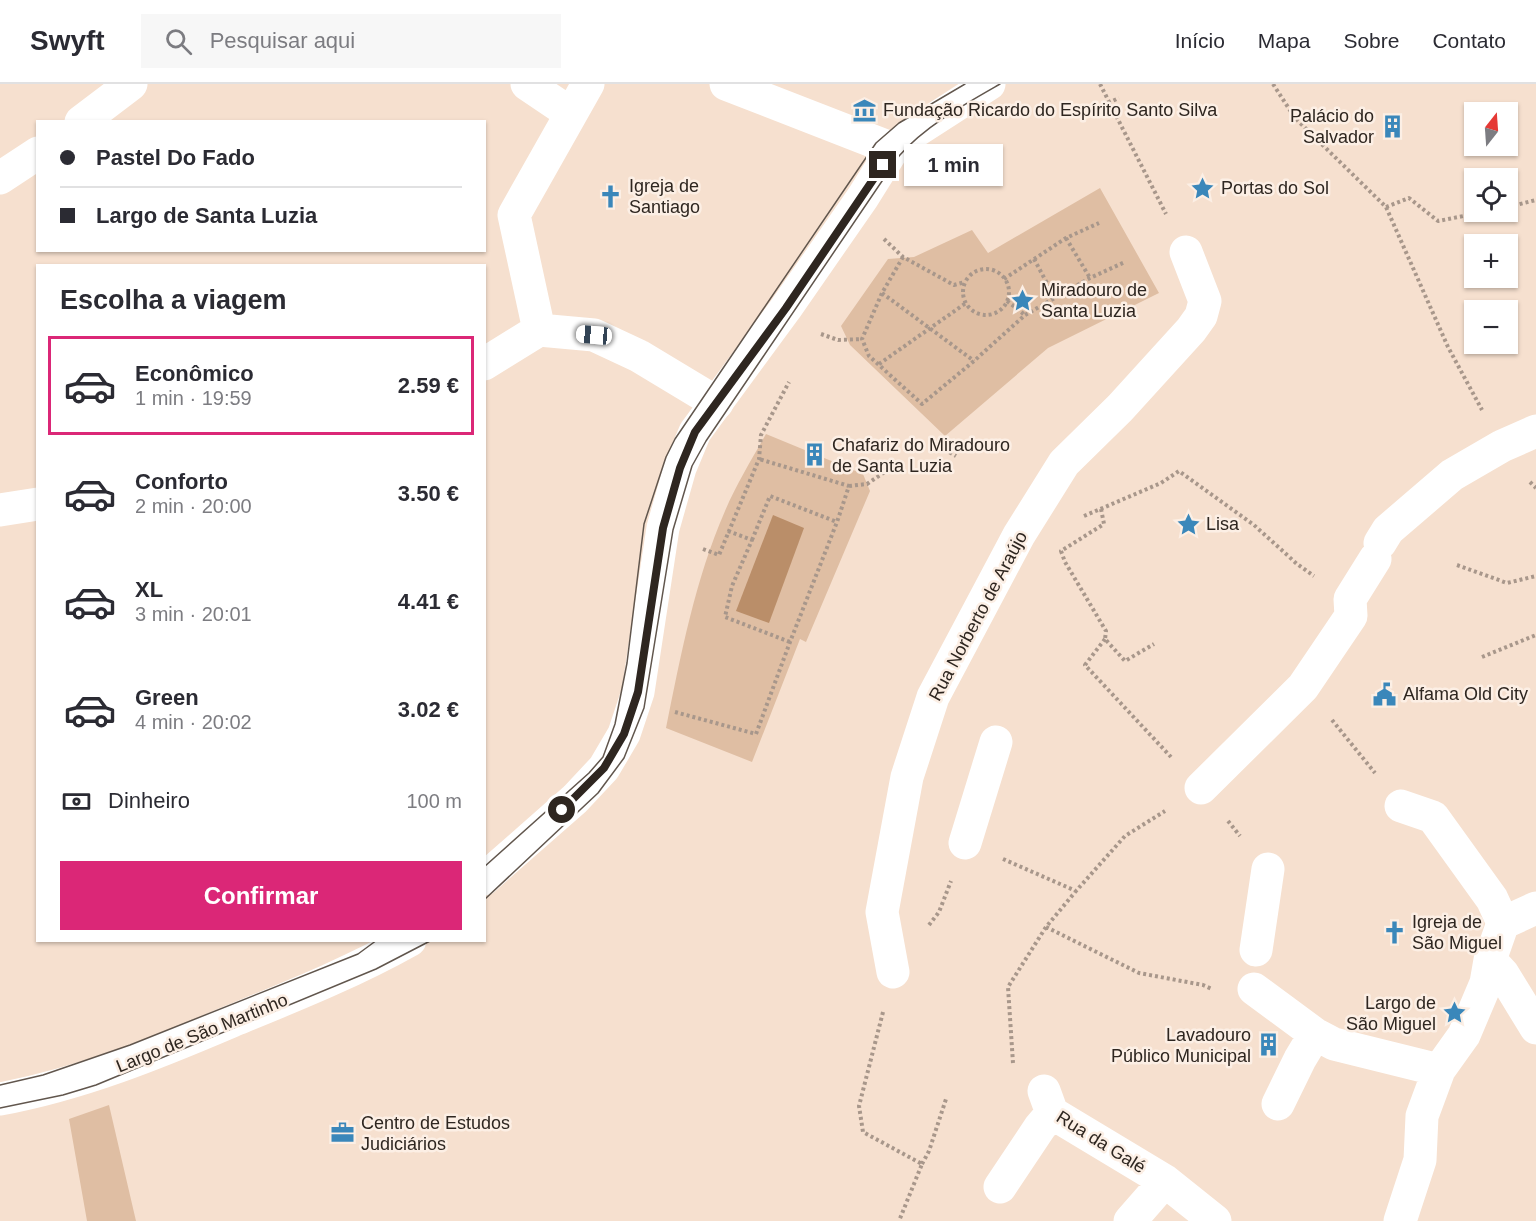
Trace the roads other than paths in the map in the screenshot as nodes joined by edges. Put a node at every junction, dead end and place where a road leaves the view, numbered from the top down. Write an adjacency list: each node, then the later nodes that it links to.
1 (131, 84): 7 (street)
2 (527, 84): 6 (street)
3 (588, 84): 6 (street)
4 (726, 84): 8 (street)
5 (989, 84): 8 (street)
6 (570, 113): 12 (street)
7 (84, 120)
8 (893, 149): 14 (street)
9 (36, 154): 10 (street)
10 (0, 178)
11 (1186, 252): 29 (street, Rua Norberto de Araújo)
12 (539, 330): 13 (street); 14 (street)
13 (486, 363)
14 (717, 403): 23 (street)
15 (1536, 431): 19 (street)
16 (36, 504): 17 (street)
17 (0, 510)
18 (996, 742): 21 (street)
19 (1201, 788)
20 (1401, 806): 25 (street)
21 (965, 843)
22 (1268, 869): 27 (street)
23 (486, 877)
24 (1536, 908): 25 (street)
25 (1503, 924): 28 (street)
26 (406, 942): 35 (street, Largo de São Martinho)
27 (1256, 950)
28 (1490, 960): 31 (street); 33 (street)
29 (893, 972)
30 (1254, 989): 32 (street)
31 (1536, 1028)
32 (1316, 1034): 33 (street); 36 (street)
33 (1439, 1070): 41 (street)
34 (0, 1083): 35 (street)
35 (16, 1096)
36 (1278, 1104)
37 (1165, 1181): 38 (street, Rua da Galé); 39 (street); 40 (street, Rua da Galé)
38 (1000, 1187)
39 (1130, 1221)
40 (1215, 1221)
41 (1400, 1221)

